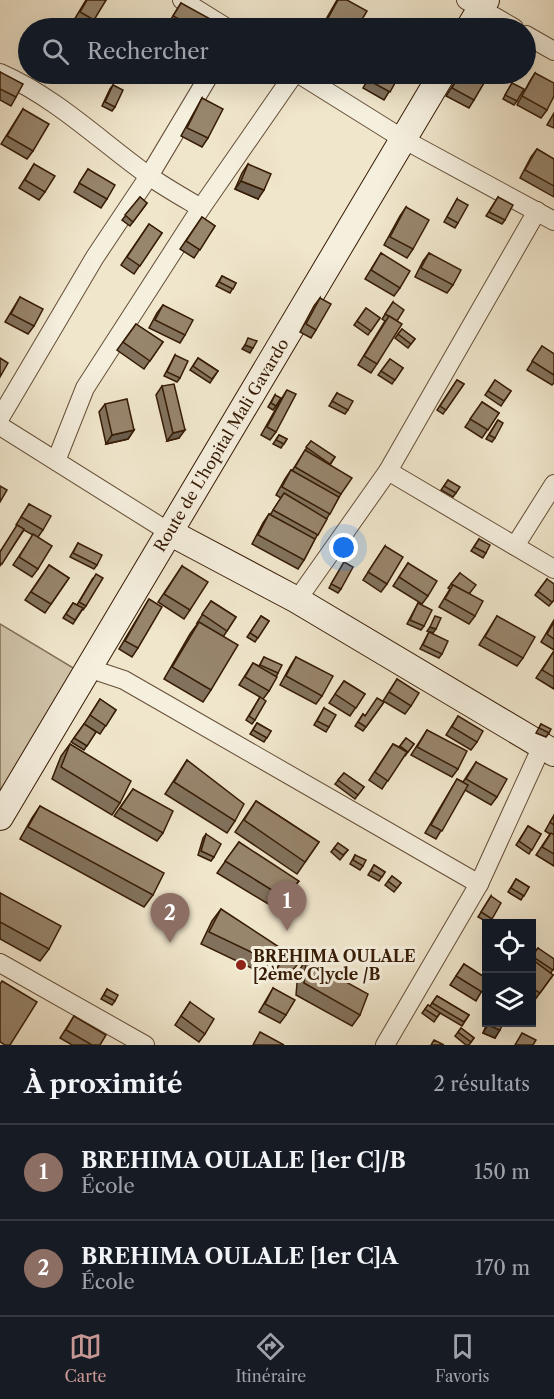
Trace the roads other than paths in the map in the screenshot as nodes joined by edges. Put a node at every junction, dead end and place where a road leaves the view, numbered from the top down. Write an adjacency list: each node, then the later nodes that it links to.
1 (182, 0): 3 (street)
2 (475, 10): 4 (street)
3 (211, 18)
4 (492, 18)
5 (536, 41): 6 (street)
6 (554, 51)
7 (0, 74): 8 (street)
8 (18, 82)
9 (21, 84): 15 (street)
10 (204, 84): 15 (street)
11 (290, 84): 16 (street)
12 (313, 84): 14 (street)
13 (436, 84): 14 (main road, Route de L'hopital Mali Gavardo)
14 (403, 139): 17 (street); 24 (main road, Route de L'hopital Mali Gavardo)
15 (149, 176): 16 (street); 19 (street)
16 (201, 208): 21 (street)
17 (537, 211): 18 (street); 22 (street)
18 (554, 221)
19 (0, 418)
20 (0, 426): 21 (street)
21 (56, 461): 24 (street)
22 (388, 471): 25 (street); 27 (street)
23 (554, 484): 25 (street)
24 (169, 532): 27 (main road); 28 (main road, Route de L'hopital Mali Gavardo)
25 (515, 546): 26 (street)
26 (554, 569)
27 (297, 600): 29 (main road)
28 (88, 668): 30 (main road, Route de L'hopital Mali Gavardo); 31 (street)
29 (548, 750): 31 (street)
30 (0, 817)
31 (479, 884): 34 (street)
32 (0, 963): 33 (street)
33 (146, 1045)
34 (385, 1045)

